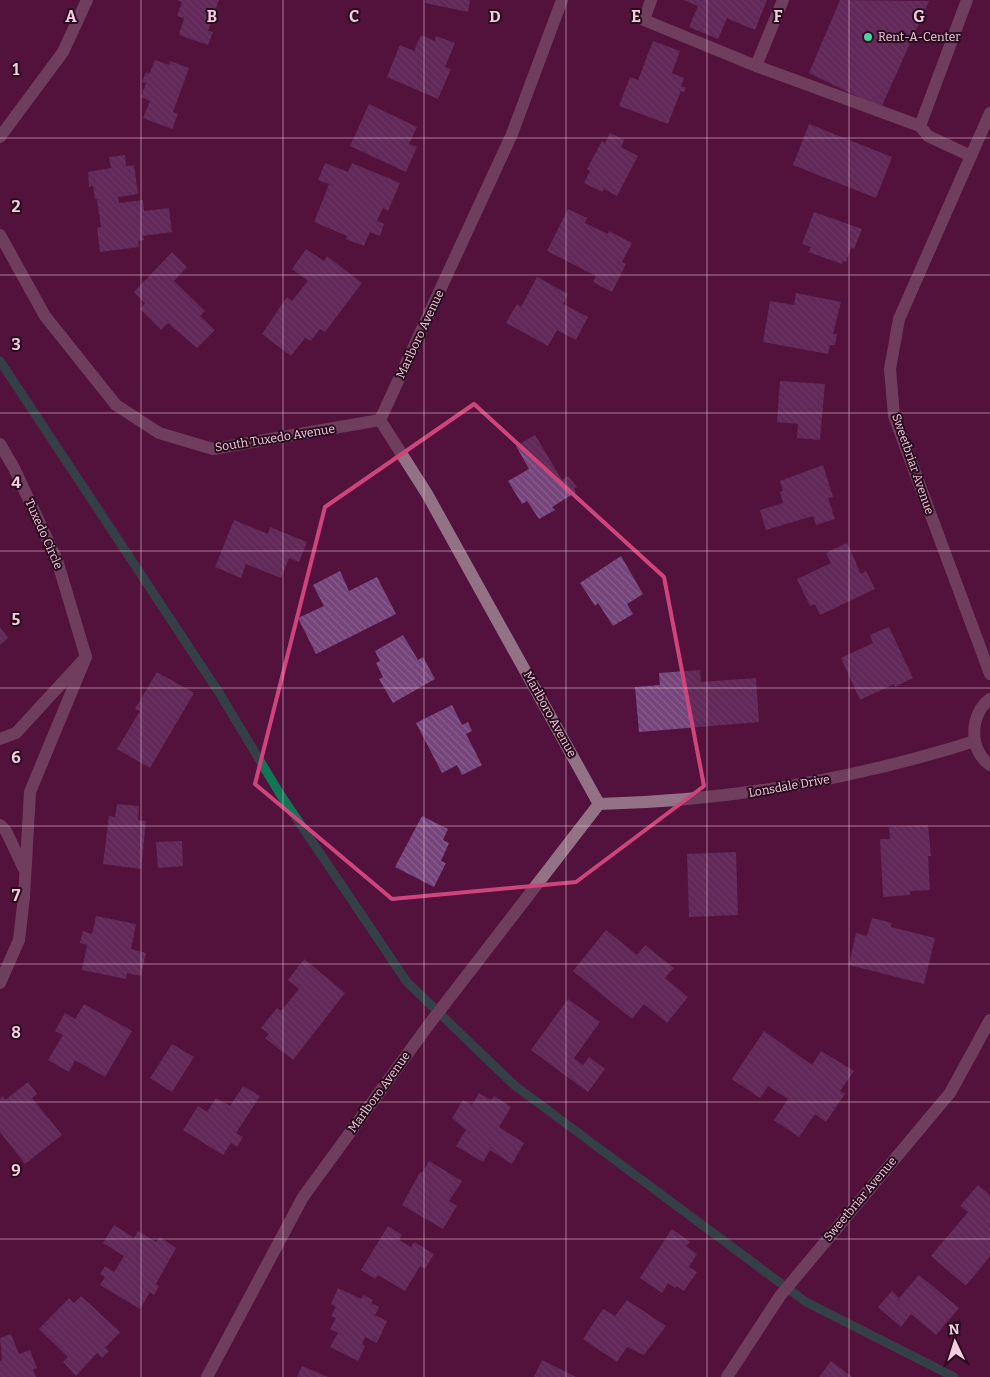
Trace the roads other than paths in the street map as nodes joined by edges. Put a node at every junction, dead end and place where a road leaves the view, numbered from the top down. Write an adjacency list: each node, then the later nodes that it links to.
1 (87, 0): 9 (street)
2 (562, 0): 12 (street, Marlboro Avenue)
3 (651, 0): 6 (street)
4 (783, 0): 6 (street)
5 (967, 0): 8 (street)
6 (756, 66): 8 (street)
7 (990, 114): 10 (street, Sweetbriar Avenue)
8 (920, 126): 10 (street)
9 (0, 137)
10 (971, 156): 15 (street, Sweetbriar Avenue)
11 (0, 235): 12 (street, South Tuxedo Avenue)
12 (380, 420): 20 (street, Marlboro Avenue)
13 (0, 444): 14 (street, Tuxedo Circle)
14 (86, 658): 17 (street); 22 (street)
15 (990, 674)
16 (990, 699): 18 (street)
17 (0, 738)
18 (975, 741): 19 (street); 20 (street, Lonsdale Drive)
19 (990, 765)
20 (599, 804): 25 (street, Marlboro Avenue)
21 (0, 825): 22 (street)
22 (26, 871): 23 (street)
23 (0, 983)
24 (990, 1020): 26 (street, Sweetbriar Avenue)
25 (208, 1377)
26 (727, 1377)

